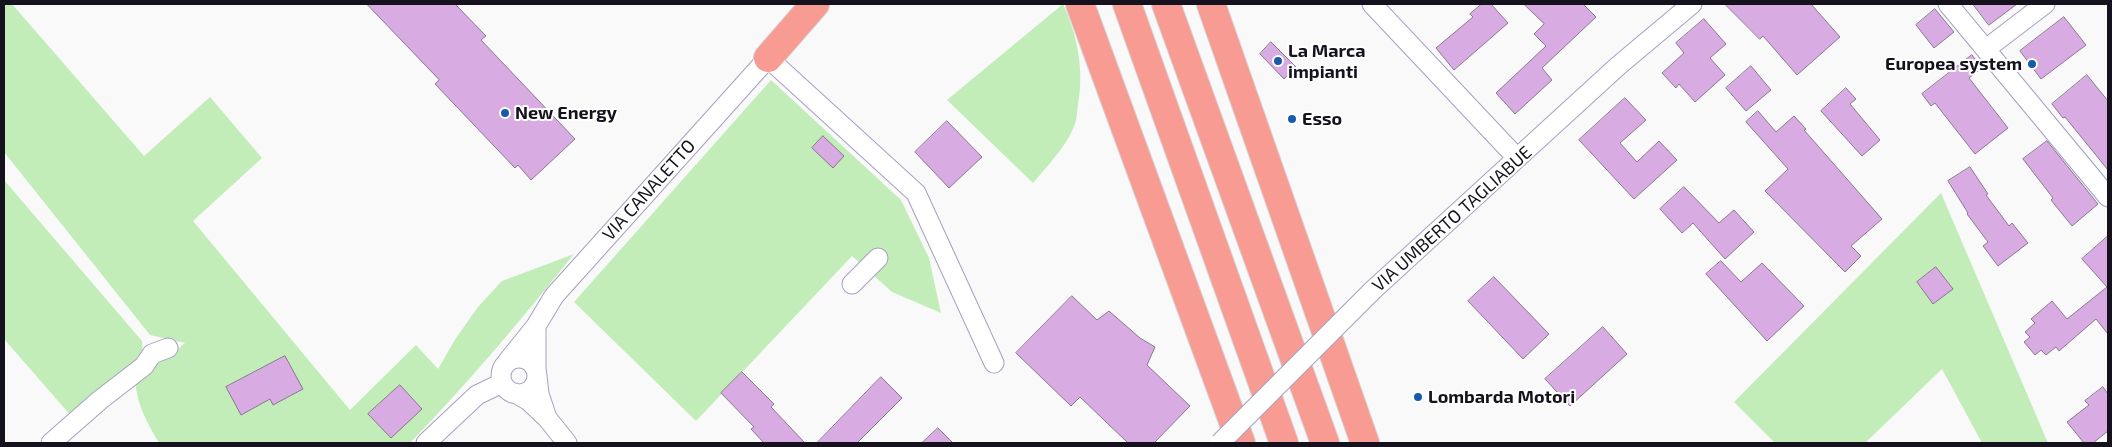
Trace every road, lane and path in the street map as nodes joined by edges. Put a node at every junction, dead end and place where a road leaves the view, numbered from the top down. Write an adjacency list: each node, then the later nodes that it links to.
1 (815, 4): 11 (highway)
2 (1080, 4): 27 (highway)
3 (1127, 4): 28 (highway)
4 (1166, 4): 29 (highway)
5 (1211, 4): 30 (highway)
6 (1372, 4): 12 (street)
7 (1692, 4): 12 (street, VIA UMBERTO TAGLIABUE)
8 (1948, 4): 10 (street)
9 (2046, 4): 10 (street)
10 (1986, 49): 13 (street)
11 (768, 58): 16 (street, VIA CANALETTO); 19 (street)
12 (1517, 158): 26 (street, VIA UMBERTO TAGLIABUE, bridge)
13 (2108, 197)
14 (878, 258): 15 (street)
15 (852, 284)
16 (536, 326): 18 (street, VIA CANALETTO); 20 (street)
17 (168, 348): 23 (street)
18 (508, 362): 20 (street); 21 (street, VIA CANALETTO)
19 (994, 363)
20 (536, 373): 21 (street); 22 (street)
21 (509, 388): 22 (street); 24 (street)
22 (547, 418): 25 (street)
23 (52, 443)
24 (426, 443)
25 (567, 443)
26 (1220, 443)
27 (1241, 443)
28 (1284, 443)
29 (1325, 443)
30 (1365, 443)

